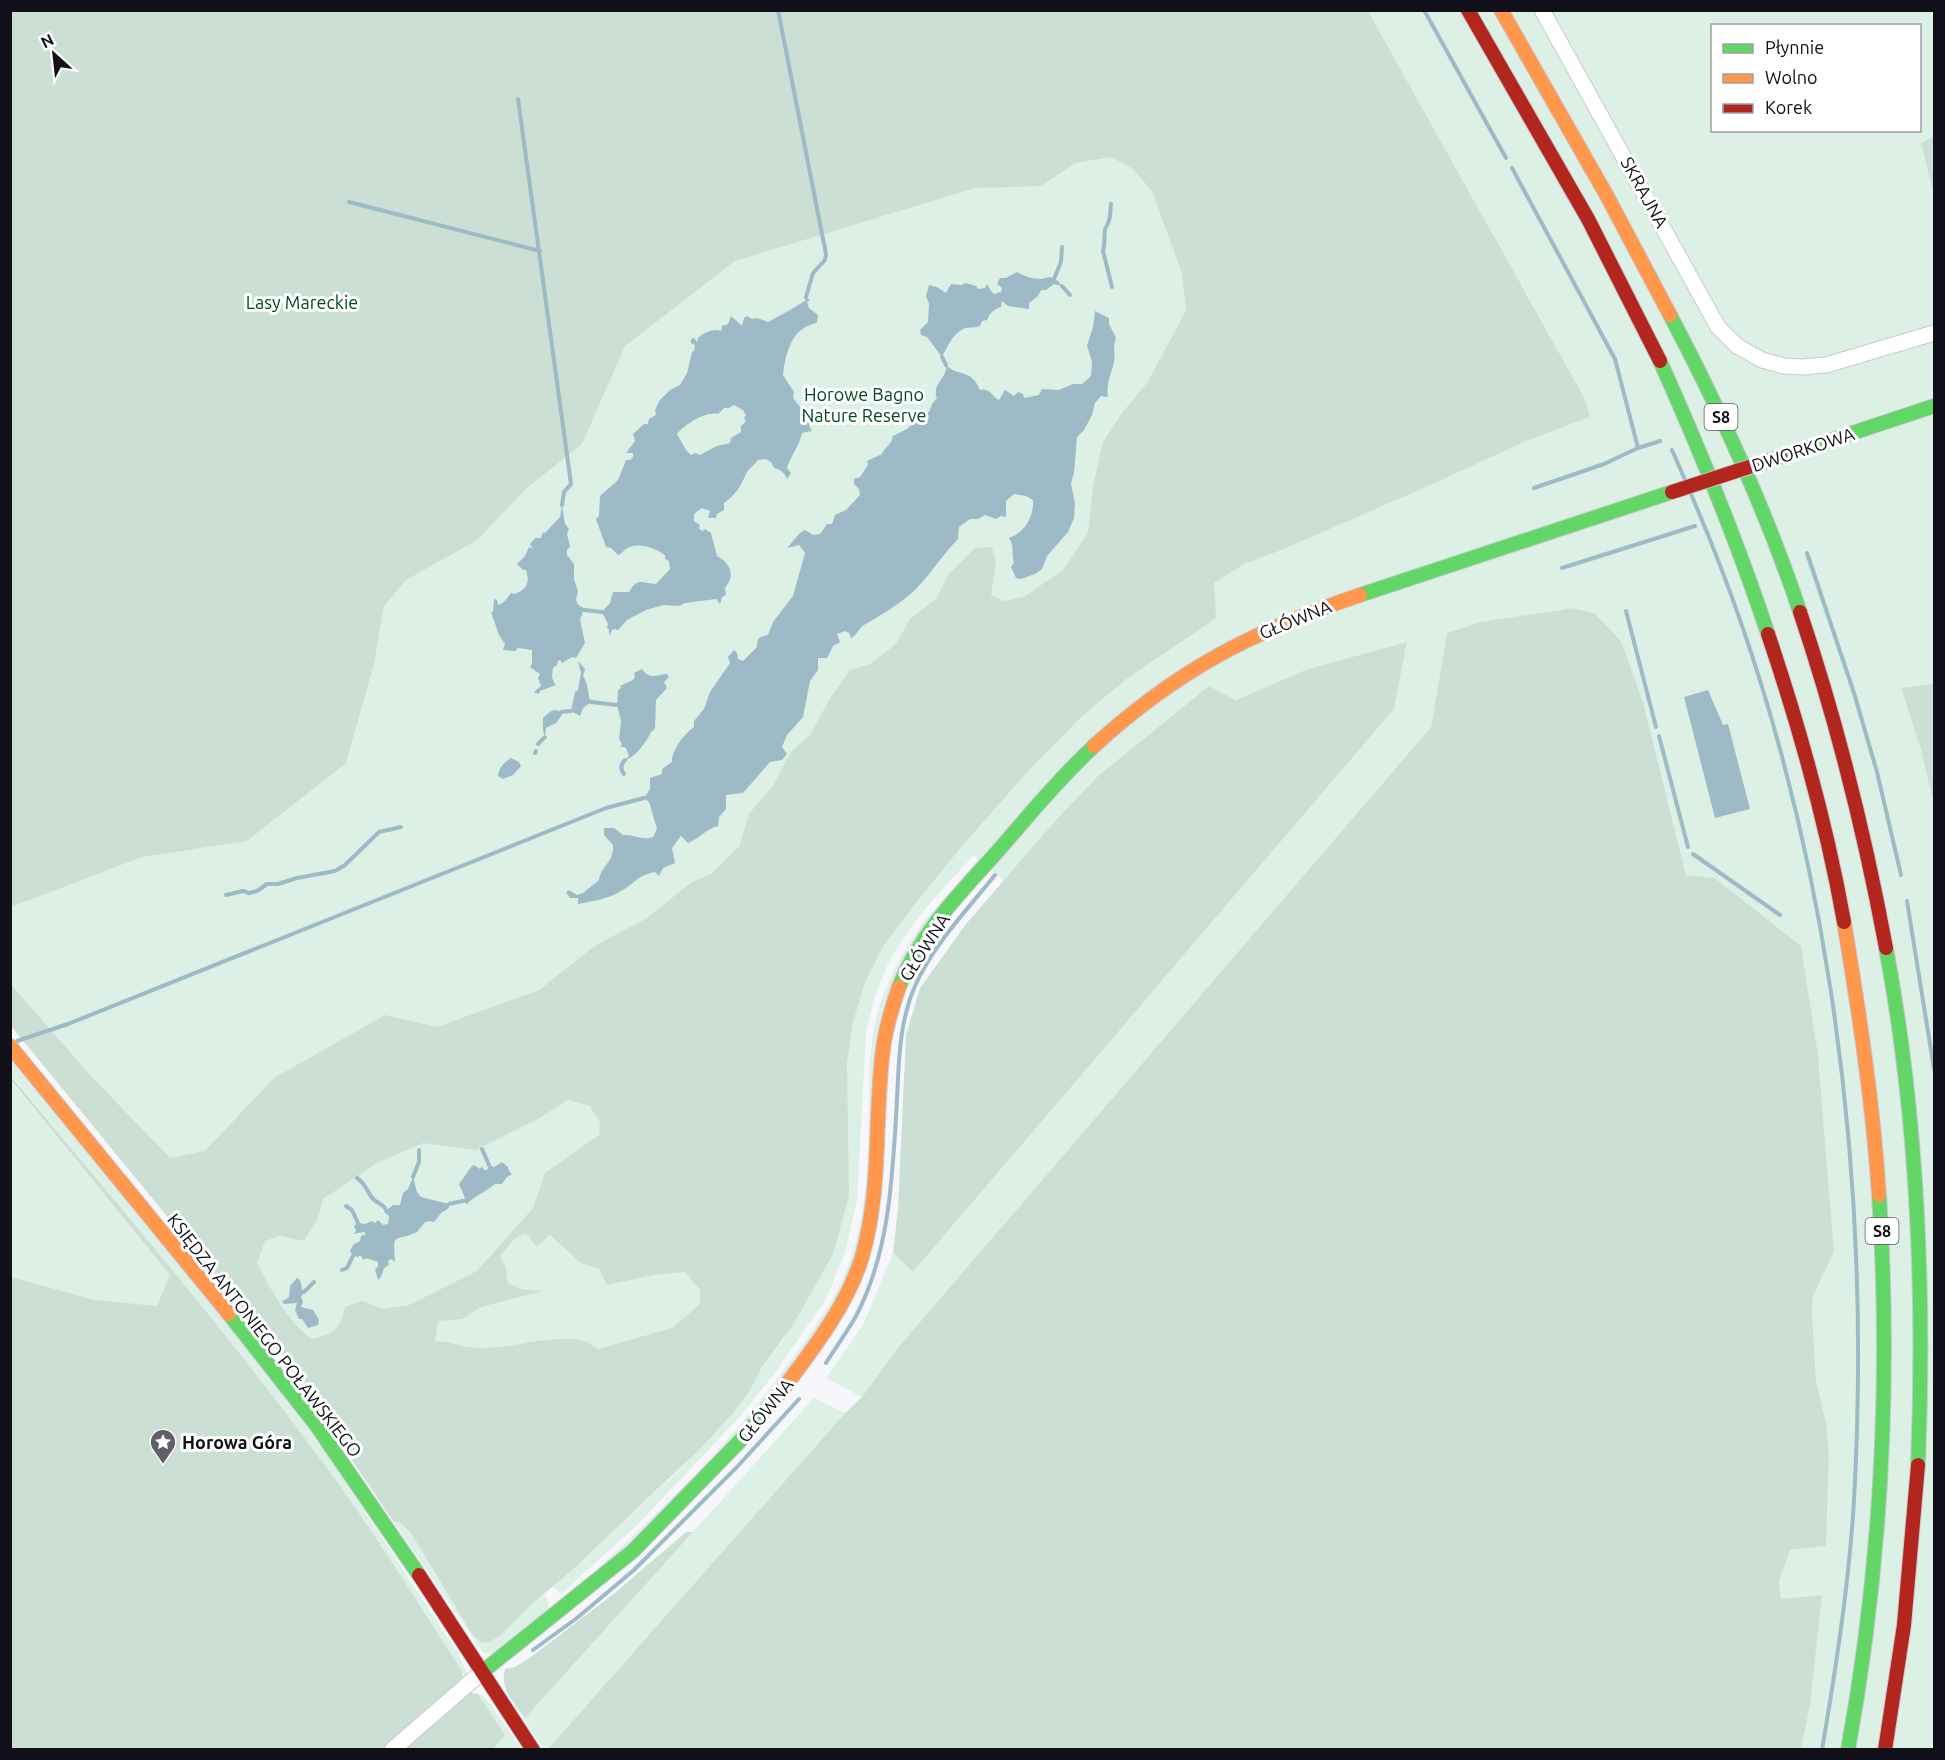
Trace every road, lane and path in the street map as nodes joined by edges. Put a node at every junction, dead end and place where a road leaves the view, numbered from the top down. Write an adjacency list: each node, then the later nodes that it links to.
1 (1468, 10): 11 (main road, S8)
2 (1501, 10): 12 (main road, S8)
3 (1542, 10): 4 (street, SKRAJNA)
4 (1935, 333)
5 (1935, 406): 6 (main road, DWORKOWA, bridge)
6 (1672, 492): 8 (main road, GŁÓWNA)
7 (10, 1046): 8 (main road, KSIĘDZA ANTONIEGO POŁAWSKIEGO)
8 (482, 1672): 9 (street, GŁÓWNA); 10 (main road, KSIĘDZA ANTONIEGO POŁAWSKIEGO)
9 (392, 1749)
10 (533, 1749)
11 (1848, 1749)
12 (1885, 1749)

